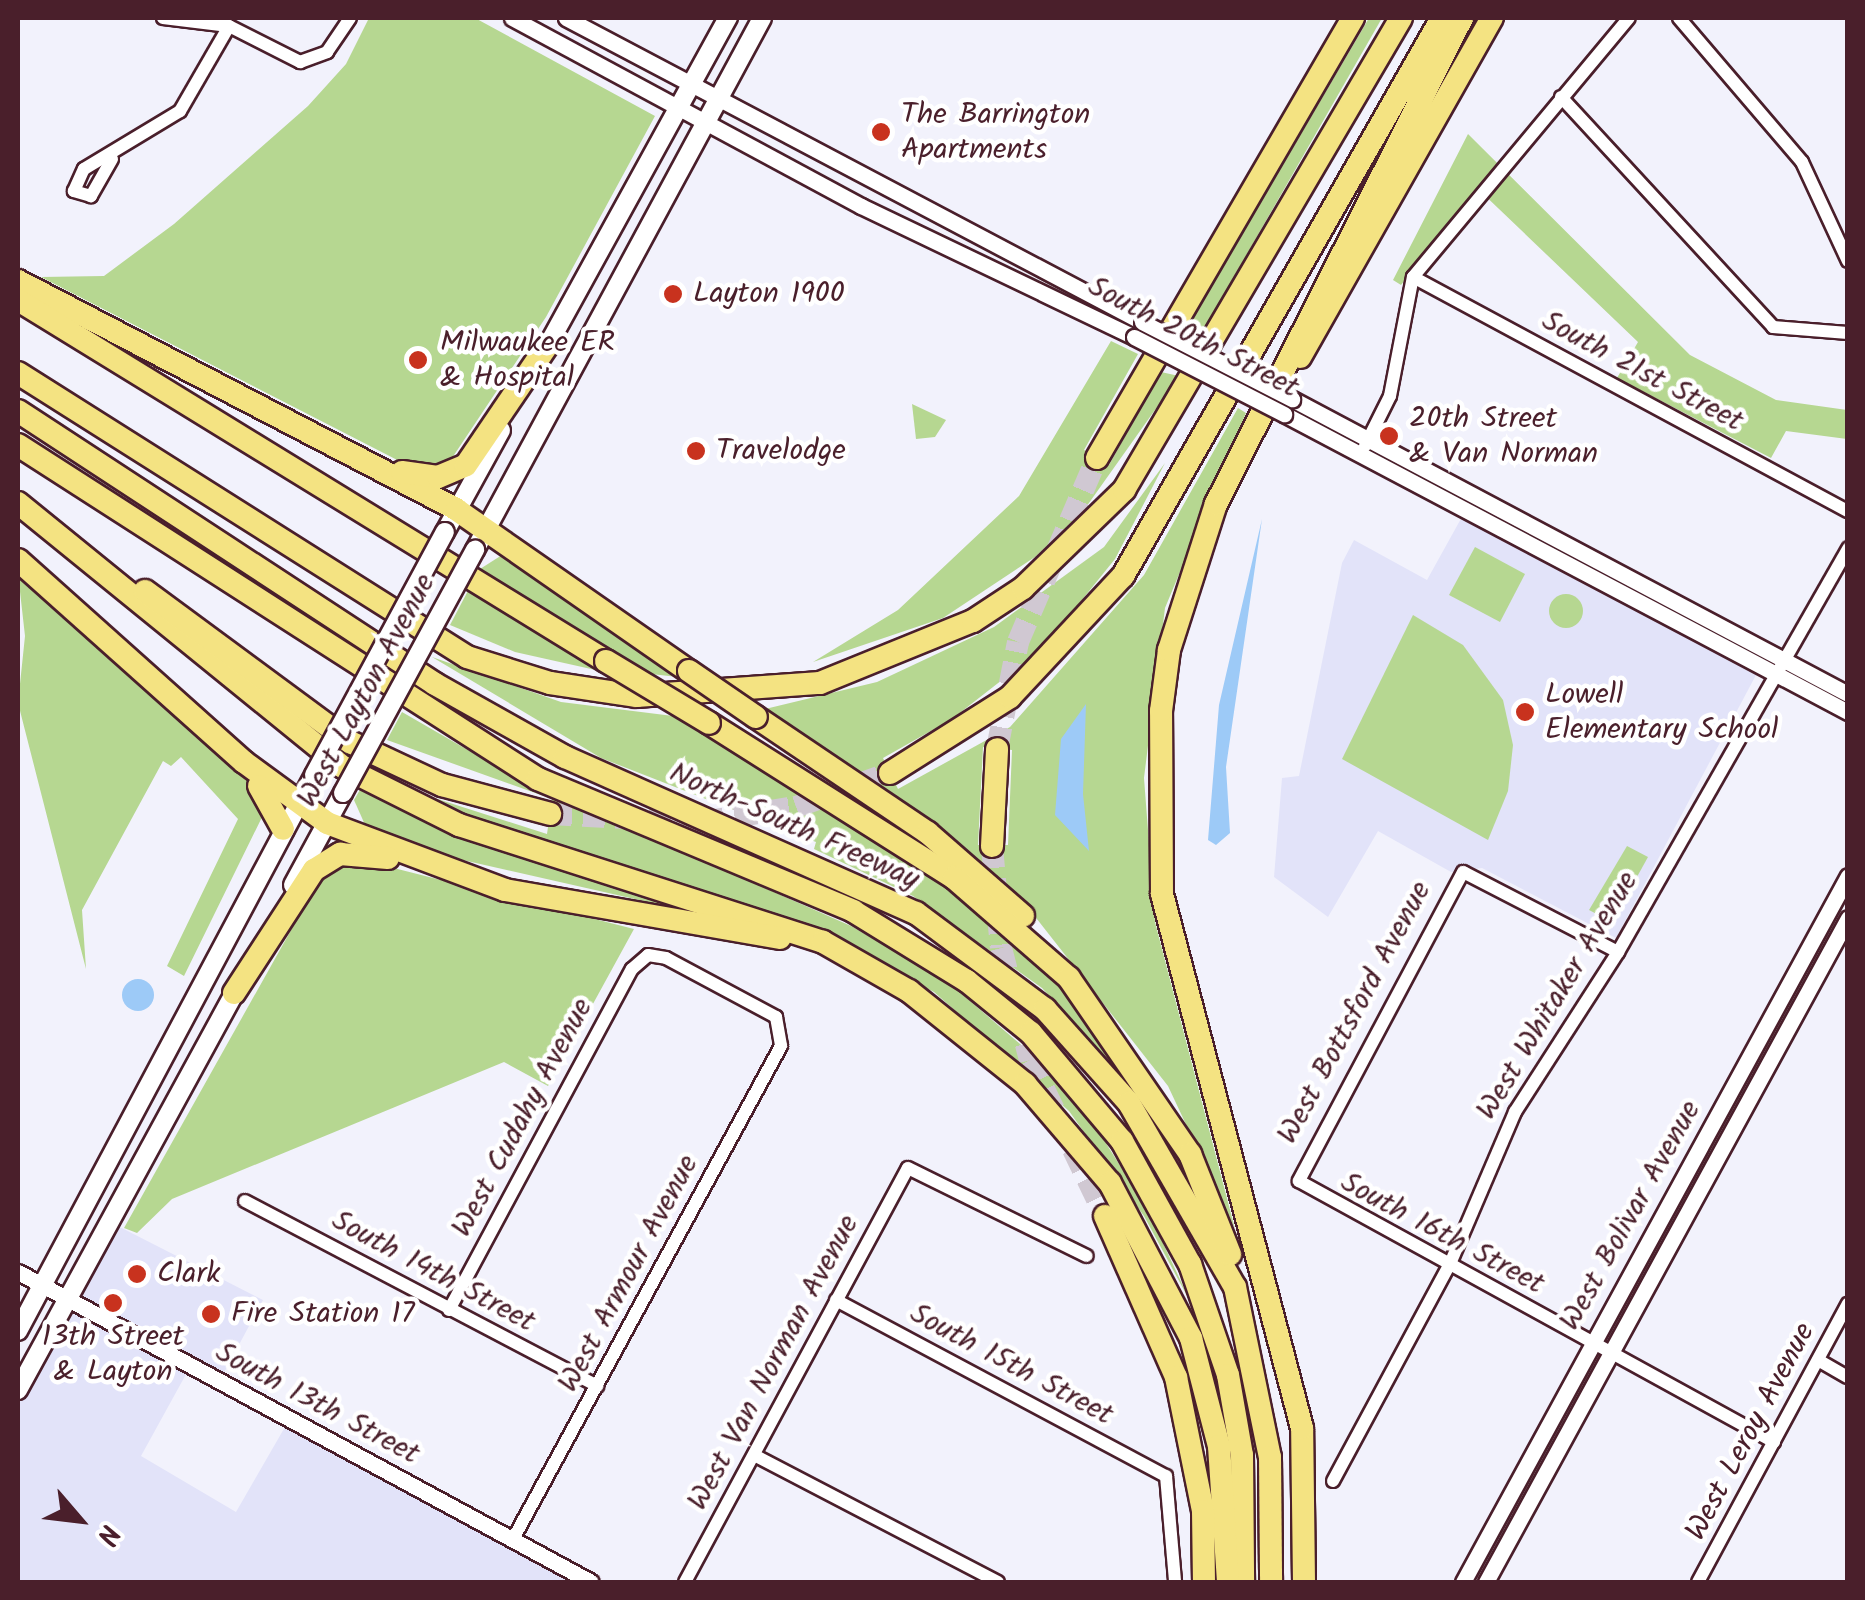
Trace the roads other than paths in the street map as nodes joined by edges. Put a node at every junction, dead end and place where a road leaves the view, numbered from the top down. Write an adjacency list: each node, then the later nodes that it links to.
1 (164, 18): 15 (street)
2 (350, 18): 15 (street)
3 (512, 18): 20 (street, South 20th Street)
4 (566, 18): 16 (street, South 20th Street)
5 (728, 18): 16 (main road, West Layton Avenue)
6 (762, 18): 18 (main road, West Layton Avenue)
7 (1339, 18): 19 (highway)
8 (1353, 18): 19 (highway)
9 (1401, 18): 33 (highway)
10 (1442, 18): 51 (highway)
11 (1462, 18): 37 (highway)
12 (1492, 18): 37 (highway)
13 (1629, 18): 17 (street)
14 (1679, 18): 23 (street)
15 (229, 26): 22 (street)
16 (692, 84): 18 (street, South 20th Street); 20 (main road, West Layton Avenue)
17 (1561, 97): 24 (street); 30 (street)
18 (719, 98): 21 (main road, West Layton Avenue); 26 (street, South 20th Street)
19 (1303, 100): 38 (highway)
20 (678, 108): 21 (street, South 20th Street); 31 (main road, West Layton Avenue)
21 (706, 122): 27 (street, South 20th Street); 43 (main road, West Layton Avenue)
22 (112, 159)
23 (1848, 260)
24 (1413, 278): 36 (street); 42 (street, South 21st Street)
25 (18, 281): 39 (highway)
26 (1064, 282): 27 (street); 29 (street, South 20th Street)
27 (1055, 299): 29 (street, South 20th Street)
28 (18, 300): 62 (highway, bridge)
29 (1138, 330): 36 (street, South 20th Street, bridge)
30 (1848, 333)
31 (547, 346): 39 (highway); 41 (main road, West Layton Avenue)
32 (18, 363): 33 (highway)
33 (26, 378)
34 (18, 410): 72 (highway, North-South Freeway)
35 (18, 445): 95 (highway, North-South Freeway)
36 (1365, 445): 46 (street, South 20th Street)
37 (1238, 457): 97 (highway)
38 (1097, 458)
39 (368, 460): 41 (highway)
40 (18, 499): 53 (highway); 64 (highway)
41 (457, 510): 43 (highway); 52 (main road, West Layton Avenue, bridge)
42 (1848, 510)
43 (480, 540): 54 (main road, West Layton Avenue, bridge); 62 (highway, bridge)
44 (1848, 548): 46 (street, West Whitaker Avenue)
45 (18, 560): 50 (highway)
46 (1782, 668): 47 (street, South 20th Street); 48 (street, South 20th Street); 60 (street, West Whitaker Avenue)
47 (1848, 694)
48 (1848, 712)
49 (998, 748): 56 (highway)
50 (244, 762): 52 (highway); 55 (highway)
51 (890, 773)
52 (296, 805): 54 (highway); 55 (main road, West Layton Avenue)
53 (550, 814)
54 (327, 824): 57 (highway); 63 (main road, West Layton Avenue)
55 (284, 829): 71 (main road, West Layton Avenue)
56 (992, 846)
57 (434, 868): 63 (highway); 64 (highway)
58 (1848, 876): 78 (street, West Bolivar Avenue)
59 (1848, 918): 79 (street, West Bolivar Avenue)
60 (1618, 952): 65 (street, West Bottsford Avenue); 69 (street, West Whitaker Avenue)
61 (648, 955): 76 (street, West Cudahy Avenue); 82 (street, West Armour Avenue)
62 (1069, 978): 72 (highway)
63 (234, 993): 73 (main road, West Layton Avenue)
64 (934, 1010): 94 (highway)
65 (1299, 1181): 69 (street, South 16th Street)
66 (245, 1201): 76 (street, South 14th Street)
67 (1105, 1216): 93 (highway)
68 (1087, 1256): 74 (street, West Van Norman Avenue)
69 (1448, 1266): 78 (street, South 16th Street); 86 (street, West Whitaker Avenue)
70 (18, 1272): 71 (street, South 13th Street)
71 (42, 1285): 73 (street, South 13th Street); 77 (main road, West Layton Avenue)
72 (1235, 1287): 96 (highway, North-South Freeway)
73 (66, 1298): 83 (main road, West Layton Avenue); 87 (street, South 13th Street)
74 (836, 1300): 85 (street, West Van Norman Avenue); 92 (street, South 15th Street)
75 (1848, 1304): 80 (street, West Leroy Avenue)
76 (449, 1310): 82 (street, South 14th Street)
77 (18, 1330)
78 (1594, 1343): 79 (street, South 16th Street); 88 (street, West Bolivar Avenue)
79 (1610, 1353): 84 (street, South 16th Street); 98 (street, West Bolivar Avenue)
80 (1818, 1360): 81 (street); 84 (street, West Leroy Avenue)
81 (1848, 1377)
82 (597, 1386): 87 (street, West Armour Avenue)
83 (18, 1390)
84 (1774, 1442): 99 (street, West Leroy Avenue)
85 (754, 1455): 90 (street, West Van Norman Avenue); 91 (street)
86 (1333, 1482)
87 (512, 1541): 89 (street, South 13th Street)
88 (1468, 1581)
89 (591, 1582)
90 (685, 1582)
91 (998, 1582)
92 (1175, 1582)
93 (1204, 1582)
94 (1228, 1582)
95 (1243, 1582)
96 (1271, 1582)
97 (1304, 1582)
98 (1486, 1582)
99 (1698, 1582)

